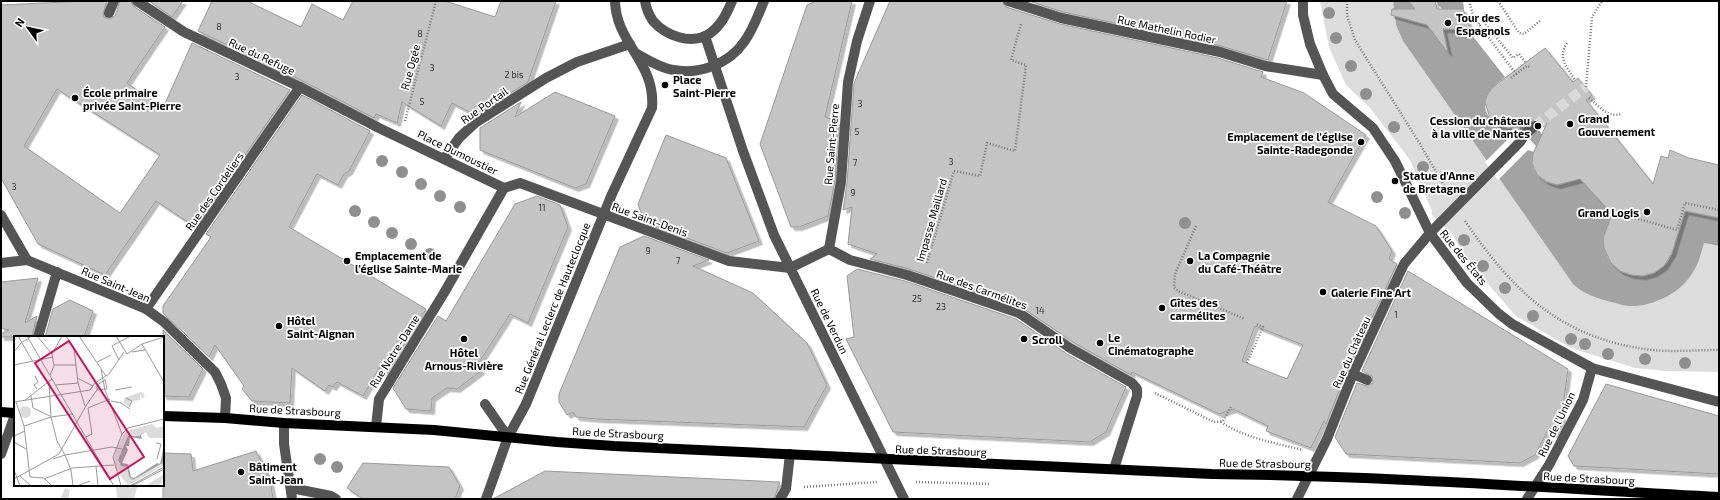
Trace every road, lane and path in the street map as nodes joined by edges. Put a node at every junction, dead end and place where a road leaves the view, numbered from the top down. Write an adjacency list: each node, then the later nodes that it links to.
1 (114, 1): 16 (street)
2 (137, 1): 30 (street, Rue du Refuge)
3 (436, 1): 36 (path, Rue Ogée)
4 (615, 1): 21 (street)
5 (645, 1): 19 (street)
6 (732, 1): 19 (street)
7 (764, 1): 24 (street)
8 (870, 1): 47 (street, Rue Saint-Pierre)
9 (1008, 1): 15 (street, Rue Mathelin Rodier)
10 (1303, 1): 27 (street, Rue des États)
11 (1347, 1): 39 (path)
12 (1469, 1): 18 (path)
13 (1498, 1): 17 (path)
14 (1602, 1): 31 (path)
15 (1026, 8): 27 (street, Rue Mathelin Rodier); 52 (path, Impasse Maillard)
16 (109, 13)
17 (1540, 20)
18 (1479, 24): 23 (path); 26 (path)
19 (705, 36): 24 (street)
20 (1567, 43): 29 (path)
21 (630, 44): 22 (street); 37 (street, Rue Portail)
22 (637, 54): 24 (street); 42 (street, Rue Général Leclerc de Hauteclocque)
23 (1526, 63)
24 (716, 65): 50 (street, Rue de Verdun)
25 (1530, 67): 26 (path)
26 (1516, 74): 28 (path)
27 (1323, 76): 46 (street, Rue des États)
28 (1510, 79)
29 (1575, 80)
30 (300, 87): 35 (street, Rue du Refuge); 54 (street, Rue des Cordeliers)
31 (1586, 87)
32 (1589, 98): 33 (path)
33 (1622, 114)
34 (1535, 126): 46 (street, Rue du Château)
35 (379, 128): 36 (street, Place Dumoustier)
36 (402, 139): 37 (street, Place Dumoustier)
37 (444, 159): 38 (street, Place Dumoustier)
38 (504, 188): 42 (street, Rue Saint-Denis); 53 (street, Place Dumoustier)
39 (1451, 198)
40 (1719, 210): 41 (path)
41 (1618, 213)
42 (603, 214): 50 (street, Rue Saint-Denis); 75 (street, Rue Général Leclerc de Hauteclocque)
43 (1, 215): 48 (street)
44 (1462, 216): 58 (path)
45 (1196, 226): 55 (path)
46 (1430, 233): 60 (street, Rue des États); 61 (street, Rue du Château)
47 (828, 249): 50 (street); 52 (street, Rue des Carmélites)
48 (27, 260): 49 (street); 51 (street, Rue Saint-Jean)
49 (1, 263)
50 (790, 268): 79 (street, Rue de Verdun)
51 (57, 272): 54 (street, Rue Saint-Jean); 57 (street)
52 (922, 280): 63 (street, Rue des Carmélites)
53 (444, 293): 74 (street, Rue Notre-Dame)
54 (146, 309): 71 (street, Rue Saint-Jean)
55 (1245, 320)
56 (1256, 324): 59 (path)
57 (38, 336)
58 (1719, 350)
59 (1247, 363)
60 (1592, 368): 64 (street, Rue des États); 84 (street, Rue de l'Union)
61 (1353, 374): 62 (street); 78 (street, Rue du Château)
62 (1367, 380)
63 (1136, 387): 73 (path); 80 (street)
64 (1719, 402)
65 (485, 404): 75 (street)
66 (1231, 407): 73 (path)
67 (1, 412): 68 (main road)
68 (14, 414)
69 (164, 416): 71 (main road, Rue de Strasbourg)
70 (14, 417): 76 (street)
71 (226, 418): 72 (main road, Rue de Strasbourg)
72 (284, 422): 74 (main road, Rue de Strasbourg); 85 (street)
73 (1221, 422): 78 (path)
74 (376, 426): 75 (main road, Rue de Strasbourg)
75 (508, 437): 77 (main road, Rue de Strasbourg); 90 (street, Rue Général Leclerc de Hauteclocque)
76 (1, 454)
77 (790, 454): 79 (main road, Rue de Strasbourg); 86 (street)
78 (1320, 454): 81 (street, Rue du Château)
79 (884, 460): 80 (main road, Rue de Strasbourg); 82 (street, Rue de Verdun)
80 (1114, 469): 81 (main road, Rue de Strasbourg)
81 (1308, 476): 84 (main road, Rue de Strasbourg); 93 (street, Rue du Château)
82 (895, 481): 83 (path); 86 (path); 92 (street, Rue de Verdun)
83 (997, 484)
84 (1535, 487): 87 (main road, Rue de Strasbourg); 94 (street, Rue de l'Union)
85 (292, 488): 88 (street); 89 (street)
86 (786, 489): 91 (street)
87 (1719, 497)
88 (292, 499)
89 (336, 499)
90 (486, 499)
91 (780, 499)
92 (904, 499)
93 (1297, 499)
94 (1527, 499)

